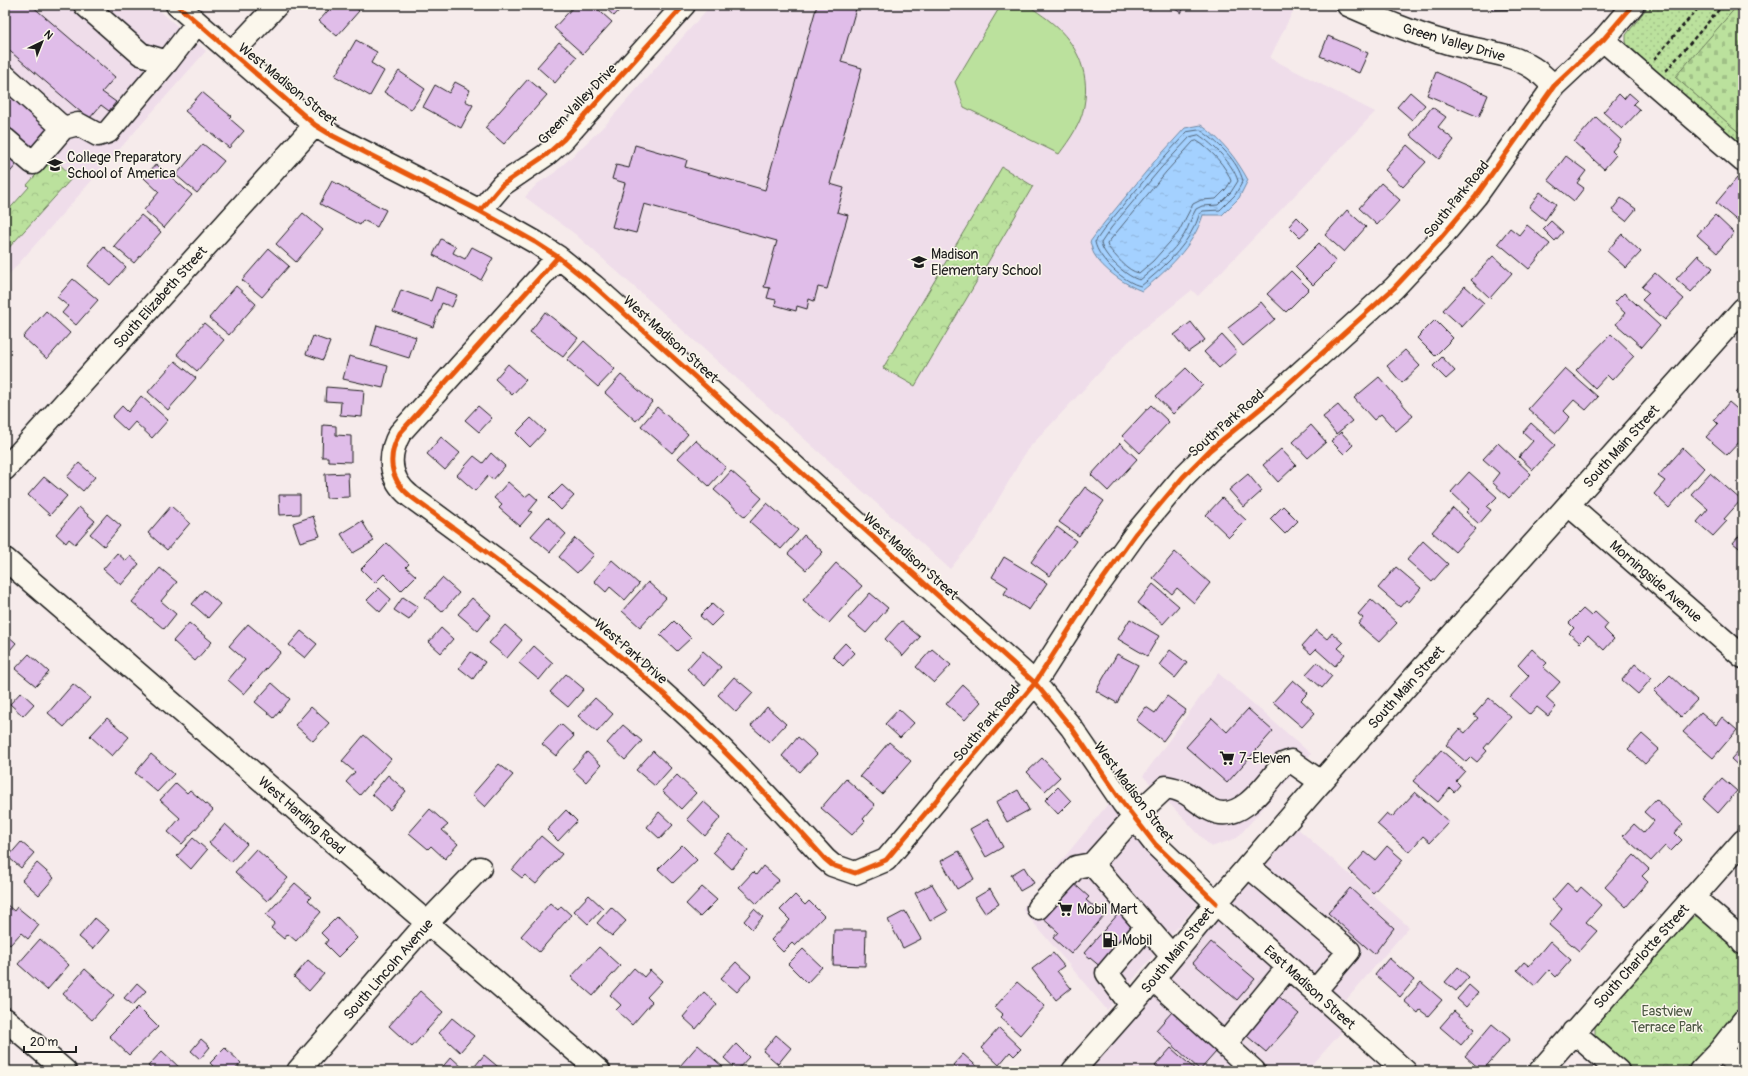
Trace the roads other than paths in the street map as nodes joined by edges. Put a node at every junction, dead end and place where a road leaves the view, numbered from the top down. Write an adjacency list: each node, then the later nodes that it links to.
1 (85, 5): 10 (street)
2 (177, 5): 7 (street, West Madison Street)
3 (277, 5): 9 (street)
4 (684, 5): 17 (street, Green Valley Drive)
5 (1348, 5): 12 (street, Green Valley Drive)
6 (1632, 5): 8 (street, South Park Road)
7 (197, 22): 9 (street, West Madison Street); 10 (street)
8 (1602, 40): 12 (street, South Park Road); 16 (street)
9 (232, 53): 13 (street, West Madison Street)
10 (167, 62): 14 (street)
11 (5, 76): 14 (street)
12 (1554, 86): 24 (street, South Park Road)
13 (315, 125): 17 (street, West Madison Street); 20 (street, South Elizabeth Street)
14 (63, 128): 15 (street)
15 (5, 139)
16 (1743, 161)
17 (480, 210): 18 (street, West Madison Street)
18 (558, 257): 24 (street, West Madison Street); 31 (street, West Park Drive)
19 (1743, 309): 21 (street, South Main Street)
20 (5, 469)
21 (1569, 505): 23 (street, Morningside Avenue); 25 (street, South Main Street)
22 (5, 559): 35 (street, West Harding Road)
23 (1743, 657)
24 (1035, 683): 26 (street, West Madison Street); 31 (street, South Park Road)
25 (1321, 782): 26 (street); 29 (street, South Main Street)
26 (1134, 817): 28 (street); 33 (street, West Madison Street)
27 (1743, 841): 32 (street, South Charlotte Street)
28 (1092, 864): 34 (street); 36 (street)
29 (1248, 866): 33 (street, South Main Street); 41 (street)
30 (480, 868): 35 (street, South Lincoln Avenue)
31 (855, 873)
32 (1693, 897): 37 (street); 45 (street, South Charlotte Street)
33 (1216, 903): 38 (street, South Main Street); 39 (street, East Madison Street)
34 (1038, 908)
35 (427, 923): 50 (street, South Lincoln Avenue); 51 (street, West Harding Road)
36 (1146, 927): 38 (street); 42 (street)
37 (1743, 943)
38 (1172, 956): 40 (street, South Main Street)
39 (1288, 967): 41 (street, East Madison Street); 46 (street)
40 (1153, 979): 42 (street, South Main Street); 46 (street)
41 (1315, 991): 54 (street, East Madison Street)
42 (1131, 1005): 52 (street, South Main Street)
43 (5, 1019): 49 (street)
44 (1743, 1021): 47 (street)
45 (1573, 1032): 55 (street, South Charlotte Street); 56 (street)
46 (1225, 1044): 53 (street)
47 (1720, 1050): 48 (street); 57 (street)
48 (1743, 1070)
49 (65, 1071)
50 (298, 1071)
51 (599, 1071)
52 (1073, 1071)
53 (1254, 1071)
54 (1406, 1071)
55 (1540, 1071)
56 (1618, 1071)
57 (1700, 1071)

